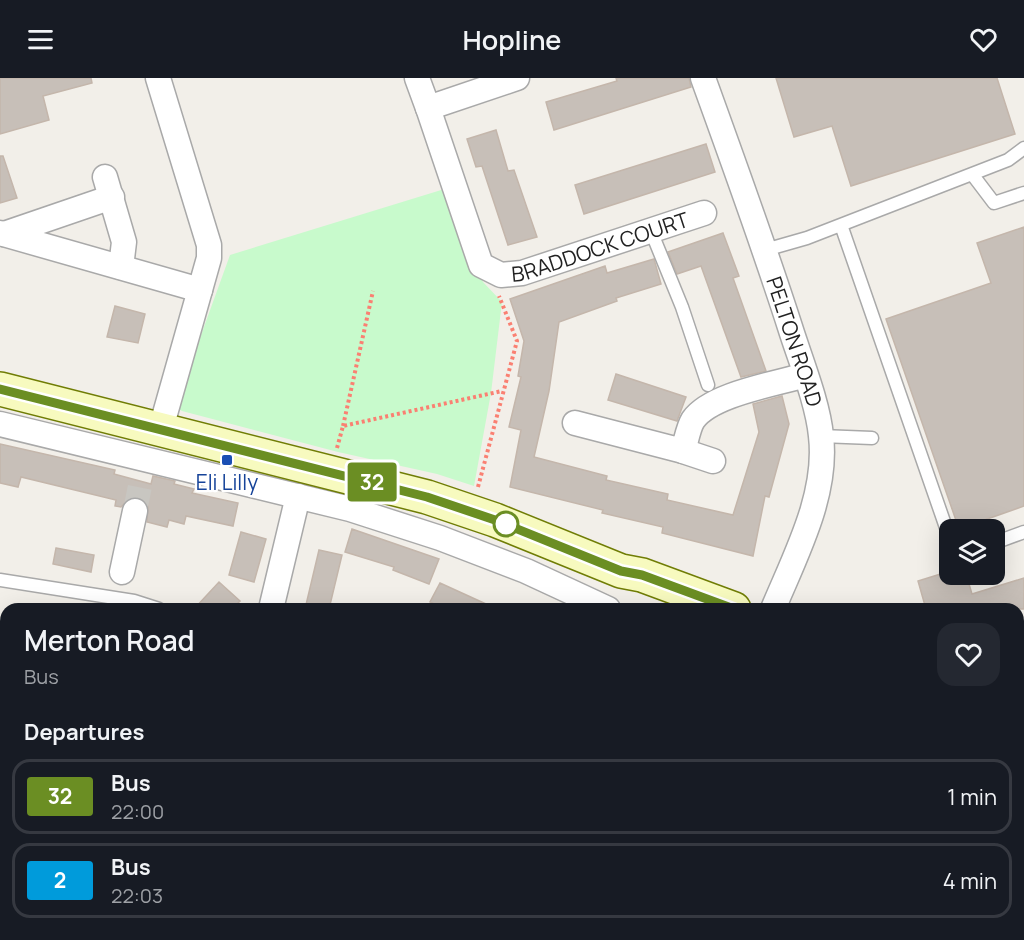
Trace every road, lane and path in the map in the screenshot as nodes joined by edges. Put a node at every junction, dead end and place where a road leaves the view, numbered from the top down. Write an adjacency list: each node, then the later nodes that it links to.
1 (158, 78): 16 (street)
2 (417, 78): 5 (street, BRADDOCK COURT)
3 (517, 78): 5 (street)
4 (703, 78): 13 (street, PELTON ROAD)
5 (428, 108): 15 (street, BRADDOCK COURT)
6 (1024, 148): 7 (lane)
7 (972, 174): 8 (lane); 10 (lane)
8 (1024, 193)
9 (704, 213): 11 (street, BRADDOCK COURT)
10 (841, 225): 13 (lane); 34 (lane)
11 (651, 231): 15 (street, BRADDOCK COURT); 19 (lane)
12 (2, 234): 14 (street); 14 (street)
13 (765, 250): 18 (street, PELTON ROAD)
14 (121, 267): 16 (street)
15 (486, 267): 21 (path)
16 (200, 290): 25 (street)
17 (373, 291): 24 (path)
18 (805, 375): 26 (street, PELTON ROAD); 28 (street)
19 (708, 385)
20 (0, 389): 25 (street)
21 (502, 391): 24 (path); 32 (path)
22 (575, 423): 28 (street)
23 (0, 424): 31 (street)
24 (344, 426): 29 (path)
25 (161, 428): 36 (street)
26 (821, 436): 27 (lane); 47 (street, PELTON ROAD)
27 (872, 438)
28 (683, 451): 30 (street)
29 (334, 458)
30 (713, 461)
31 (298, 496): 38 (street); 43 (street)
32 (476, 496)
33 (135, 511): 40 (street)
34 (943, 519)
35 (1024, 532): 37 (lane)
36 (539, 537): 38 (street); 39 (street)
37 (1005, 539)
38 (526, 571): 44 (street)
39 (621, 571): 45 (street); 46 (street)
40 (125, 572)
41 (0, 580): 42 (lane)
42 (137, 603)
43 (272, 603)
44 (595, 603)
45 (672, 603)
46 (718, 603)
47 (775, 603)

